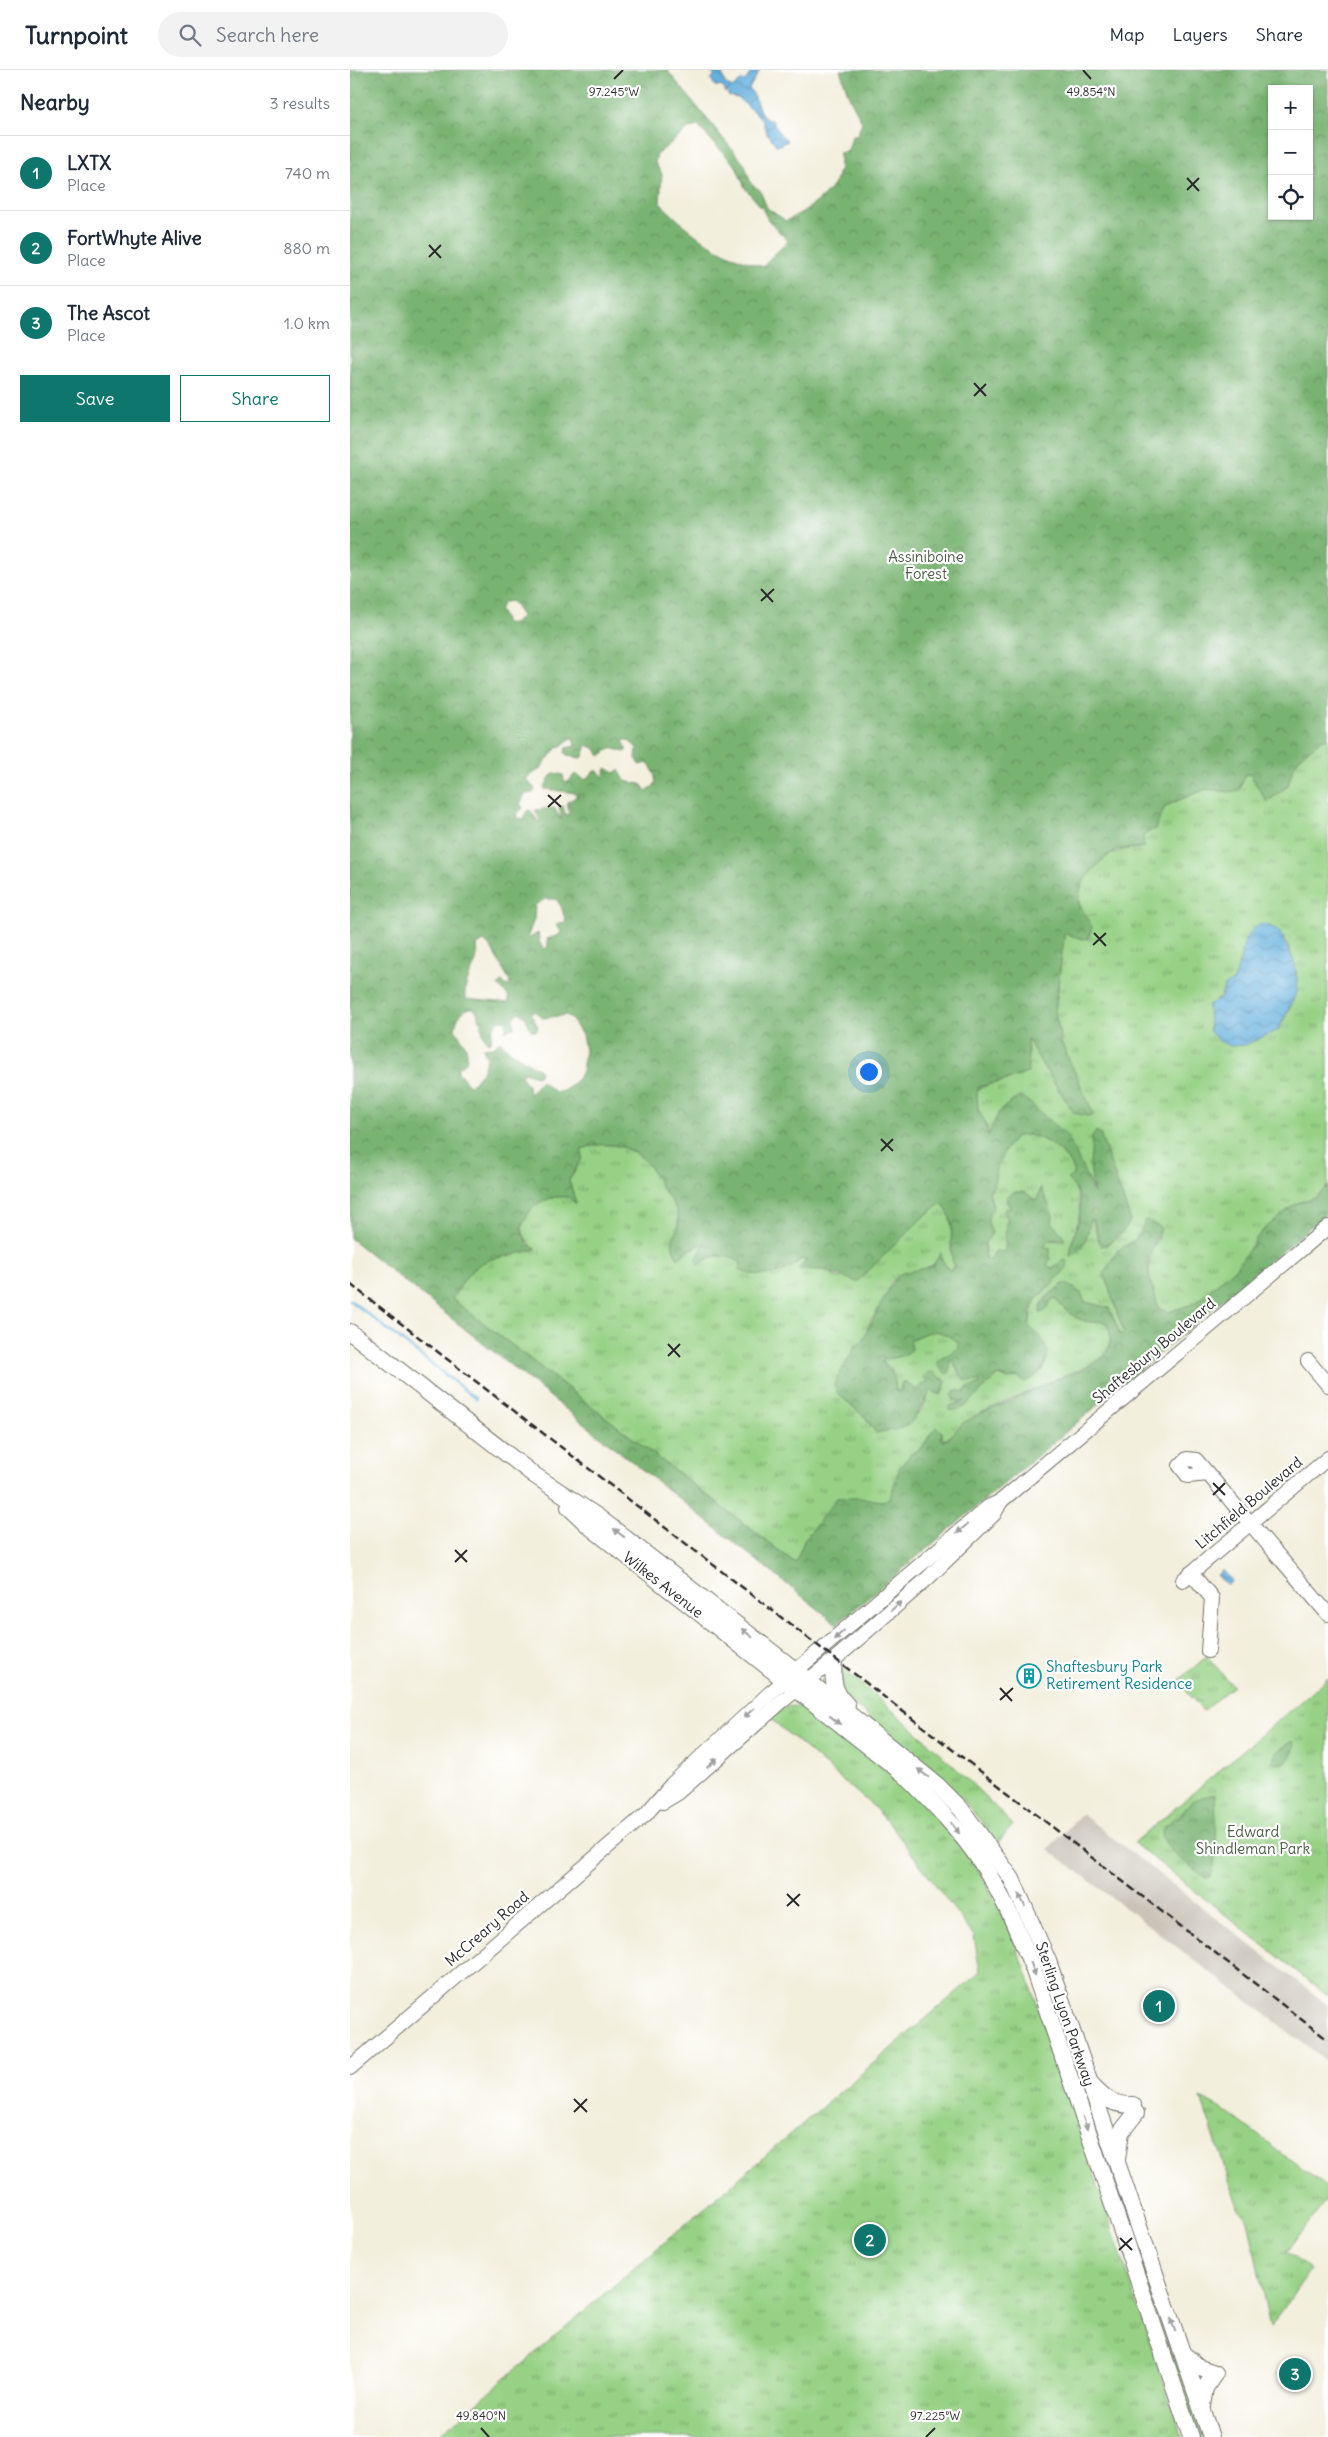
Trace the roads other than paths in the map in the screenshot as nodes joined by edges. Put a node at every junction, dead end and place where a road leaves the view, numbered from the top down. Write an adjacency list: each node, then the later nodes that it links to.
1 (1328, 1227): 7 (street, Shaftesbury Boulevard)
2 (350, 1332): 12 (main road, Wilkes Avenue)
3 (1308, 1362): 4 (street)
4 (1328, 1384)
5 (1328, 1458): 8 (street, Litchfield Boulevard)
6 (1208, 1474): 8 (street)
7 (1001, 1501): 11 (street, Shaftesbury Boulevard, one-way to 7); 12 (street, Shaftesbury Boulevard, one-way to 12)
8 (1250, 1523): 9 (street); 10 (street, Litchfield Boulevard)
9 (1328, 1614)
10 (1208, 1651)
11 (834, 1661): 12 (street, Shaftesbury Boulevard); 13 (main road)
12 (796, 1680): 13 (main road, Sterling Lyon Parkway); 14 (street, McCreary Road); 19 (main road, Sterling Lyon Parkway, one-way to 19)
13 (881, 1738): 15 (main road, Sterling Lyon Parkway, one-way to 13)
14 (350, 2068)
15 (1089, 2082): 16 (main road, Sterling Lyon Parkway); 16 (main road)
16 (1117, 2164): 17 (main road, Sterling Lyon Parkway, one-way to 16)
17 (1183, 2354): 18 (main road, Sterling Lyon Parkway); 18 (main road)
18 (1202, 2411): 20 (main road, Sterling Lyon Parkway)
19 (1191, 2437)
20 (1211, 2437)

